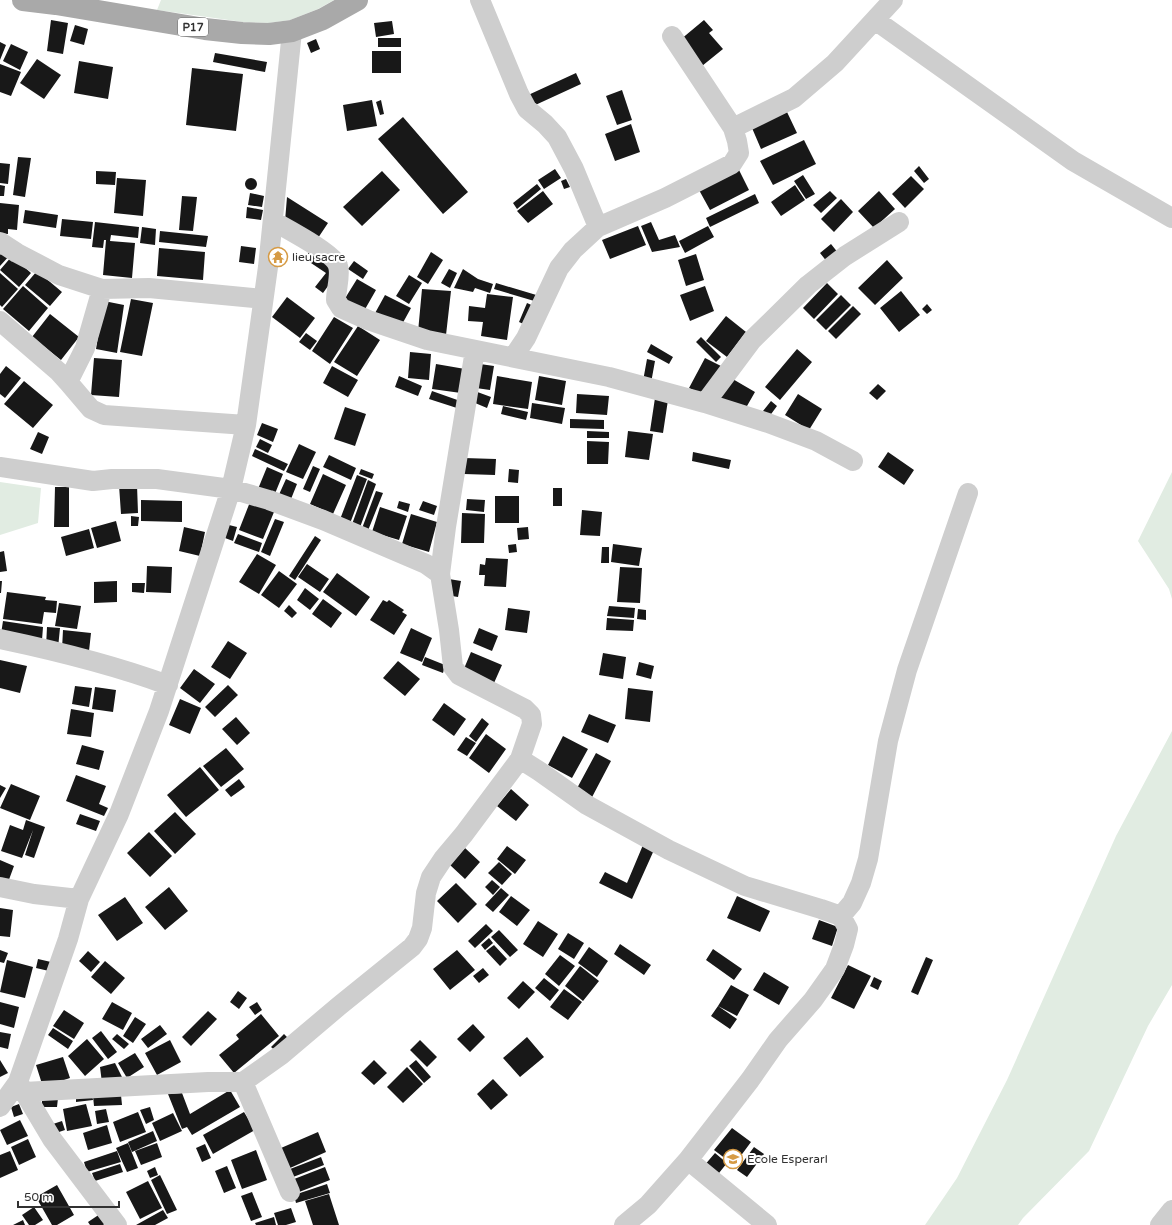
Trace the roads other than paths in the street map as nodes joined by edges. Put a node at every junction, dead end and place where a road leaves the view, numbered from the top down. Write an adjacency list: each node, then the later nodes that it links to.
1 (23, 0): 5 (main road, P17)
2 (357, 0): 7 (main road, P17)
3 (480, 0): 13 (street)
4 (893, 0): 6 (street)
5 (56, 2): 7 (main road, P17)
6 (875, 20): 9 (street); 10 (street)
7 (292, 31): 11 (street)
8 (672, 36): 9 (street)
9 (732, 128): 13 (street)
10 (1172, 218)
11 (273, 221): 16 (street); 18 (street)
12 (899, 222): 21 (street)
13 (598, 227): 19 (street)
14 (0, 242): 15 (street)
15 (102, 289): 16 (street); 20 (street)
16 (263, 299): 22 (street)
17 (0, 321): 20 (street)
18 (475, 350): 19 (street); 27 (street)
19 (514, 356): 21 (street)
20 (68, 382): 22 (street)
21 (705, 403): 23 (street)
22 (246, 425): 25 (street)
23 (853, 461)
24 (0, 467): 25 (street)
25 (231, 489): 27 (street); 29 (street)
26 (968, 493): 33 (street)
27 (440, 574): 30 (street)
28 (0, 639): 29 (street)
29 (168, 685): 32 (street)
30 (520, 759): 33 (street); 34 (street)
31 (0, 888): 32 (street)
32 (79, 899): 35 (street)
33 (841, 916): 37 (street)
34 (242, 1082): 35 (street); 38 (street)
35 (21, 1087): 36 (street); 40 (street)
36 (0, 1107)
37 (688, 1160): 41 (street); 42 (street)
38 (290, 1192)
39 (1172, 1210): 43 (street)
40 (117, 1225)
41 (624, 1225)
42 (767, 1225)
43 (1160, 1225)

